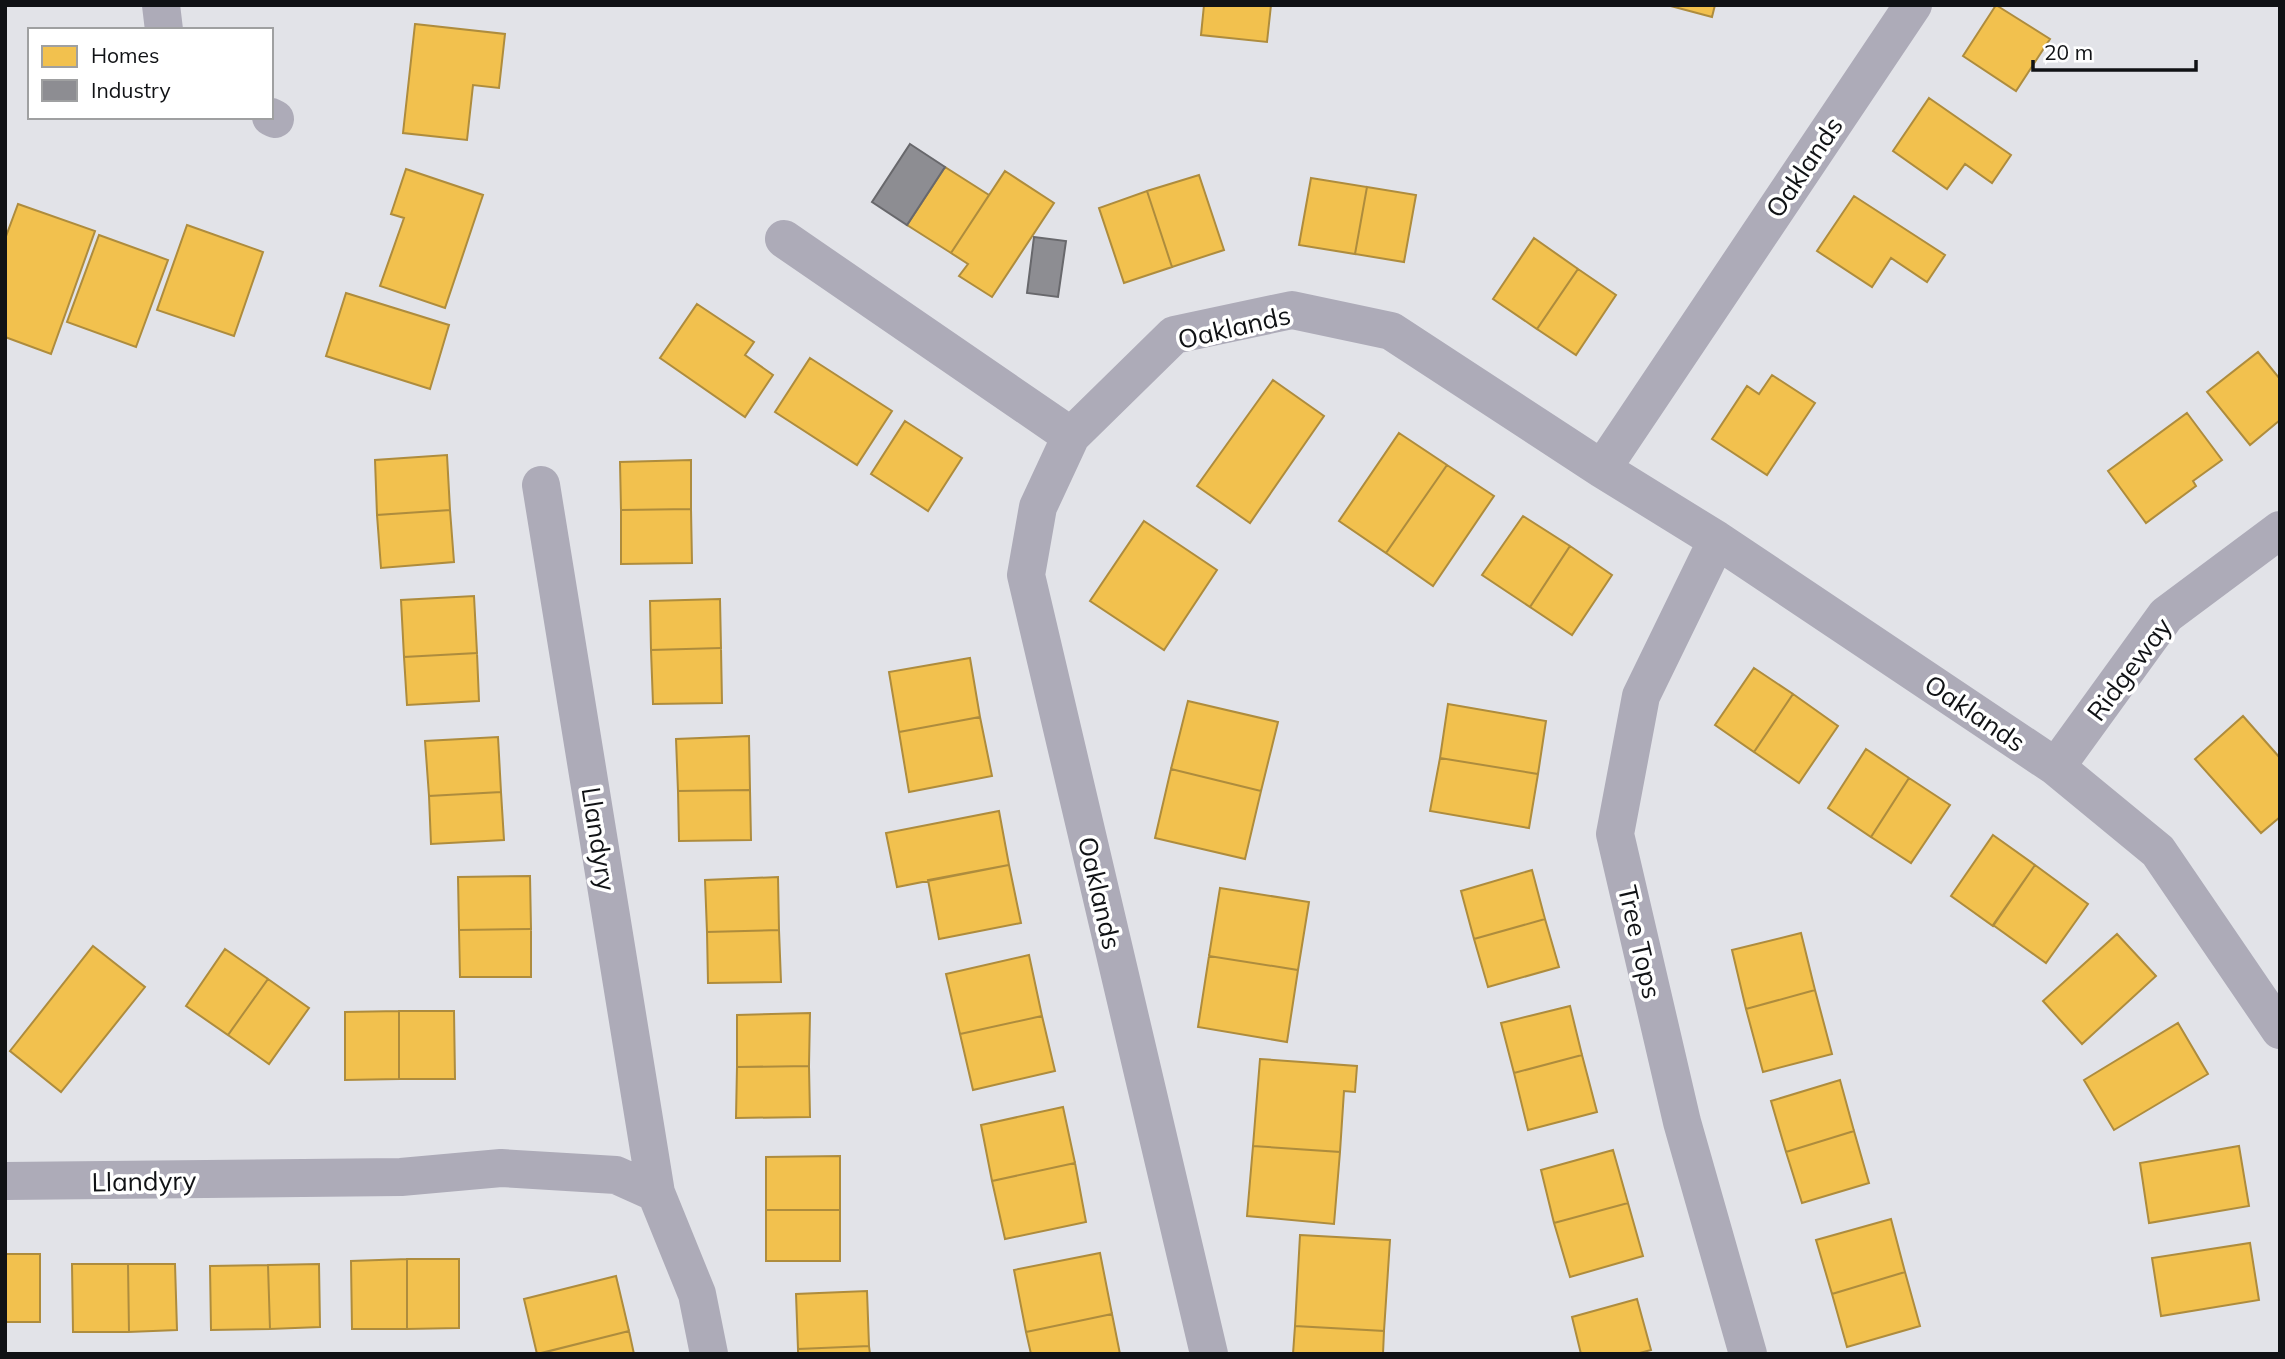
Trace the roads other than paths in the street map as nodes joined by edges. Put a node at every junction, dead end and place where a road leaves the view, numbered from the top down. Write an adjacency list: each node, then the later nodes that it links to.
1 (161, 5): 3 (street)
2 (1913, 5): 6 (street, Oaklands)
3 (164, 28)
4 (784, 239): 5 (street)
5 (1071, 436): 6 (street, Oaklands); 15 (street, Oaklands)
6 (1602, 469): 9 (street, Oaklands)
7 (541, 485): 13 (street, Llandyry)
8 (2280, 530): 10 (street, Ridgeway)
9 (1717, 540): 10 (street, Oaklands); 16 (street, Tree Tops)
10 (2056, 768): 11 (street, Oaklands)
11 (2280, 1030)
12 (5, 1181): 13 (street, Llandyry)
13 (656, 1193): 14 (street, Llandyry)
14 (709, 1354)
15 (1209, 1354)
16 (1748, 1354)

